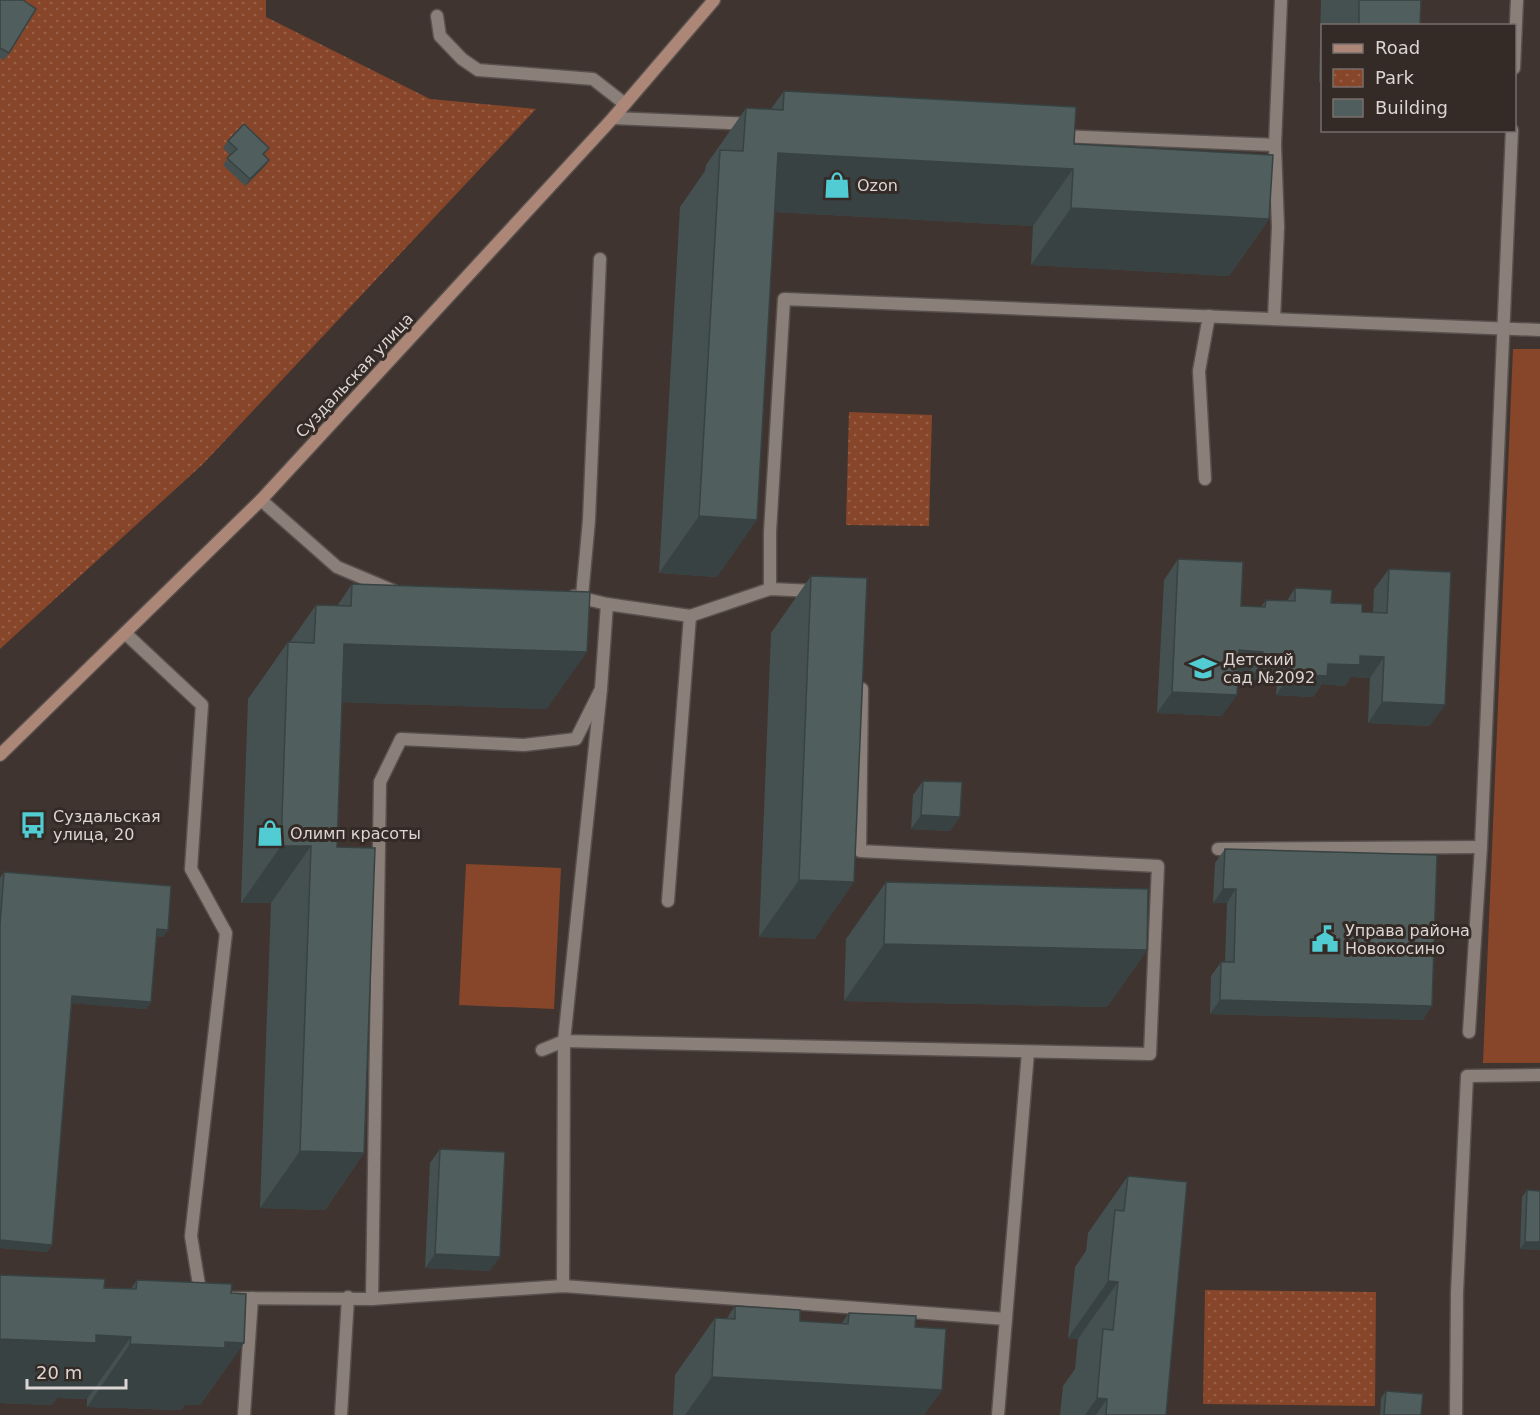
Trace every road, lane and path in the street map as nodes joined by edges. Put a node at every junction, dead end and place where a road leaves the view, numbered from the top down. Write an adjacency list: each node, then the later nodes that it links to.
1 (714, 0): 6 (street, Суздальская улица)
2 (1281, 0): 11 (lane)
3 (1517, 0): 5 (lane)
4 (437, 16): 6 (lane)
5 (1516, 34)
6 (625, 104): 7 (street, Суздальская улица)
7 (613, 118): 8 (lane); 18 (street, Суздальская улица)
8 (763, 124)
9 (1512, 132): 15 (lane)
10 (1048, 136): 11 (lane)
11 (1275, 145): 14 (lane)
12 (600, 259): 23 (lane)
13 (1209, 316): 14 (lane); 17 (lane); 19 (lane)
14 (1274, 319): 15 (lane)
15 (1505, 330): 16 (lane); 30 (lane)
16 (1540, 330)
17 (1205, 479)
18 (261, 500): 20 (lane); 26 (street, Суздальская улица)
19 (770, 589): 21 (lane); 25 (lane)
20 (404, 591)
21 (828, 592)
22 (558, 595): 23 (lane)
23 (582, 596): 24 (lane)
24 (607, 604): 25 (lane); 28 (lane)
25 (690, 616): 32 (lane)
26 (125, 633): 29 (street, Суздальская улица); 40 (lane)
27 (862, 674): 36 (lane)
28 (601, 689): 34 (lane); 41 (lane)
29 (0, 755)
30 (1481, 847): 31 (lane); 33 (lane)
31 (1218, 849)
32 (668, 901)
33 (1469, 1032)
34 (564, 1041): 35 (lane); 36 (lane); 38 (lane)
35 (542, 1050)
36 (1028, 1052): 42 (lane)
37 (1540, 1075): 46 (lane)
38 (563, 1286): 41 (lane); 42 (lane)
39 (348, 1297): 40 (lane); 41 (lane); 44 (lane)
40 (252, 1298): 43 (lane)
41 (372, 1299)
42 (1006, 1319): 45 (lane)
43 (244, 1415)
44 (342, 1415)
45 (998, 1415)
46 (1456, 1415)

